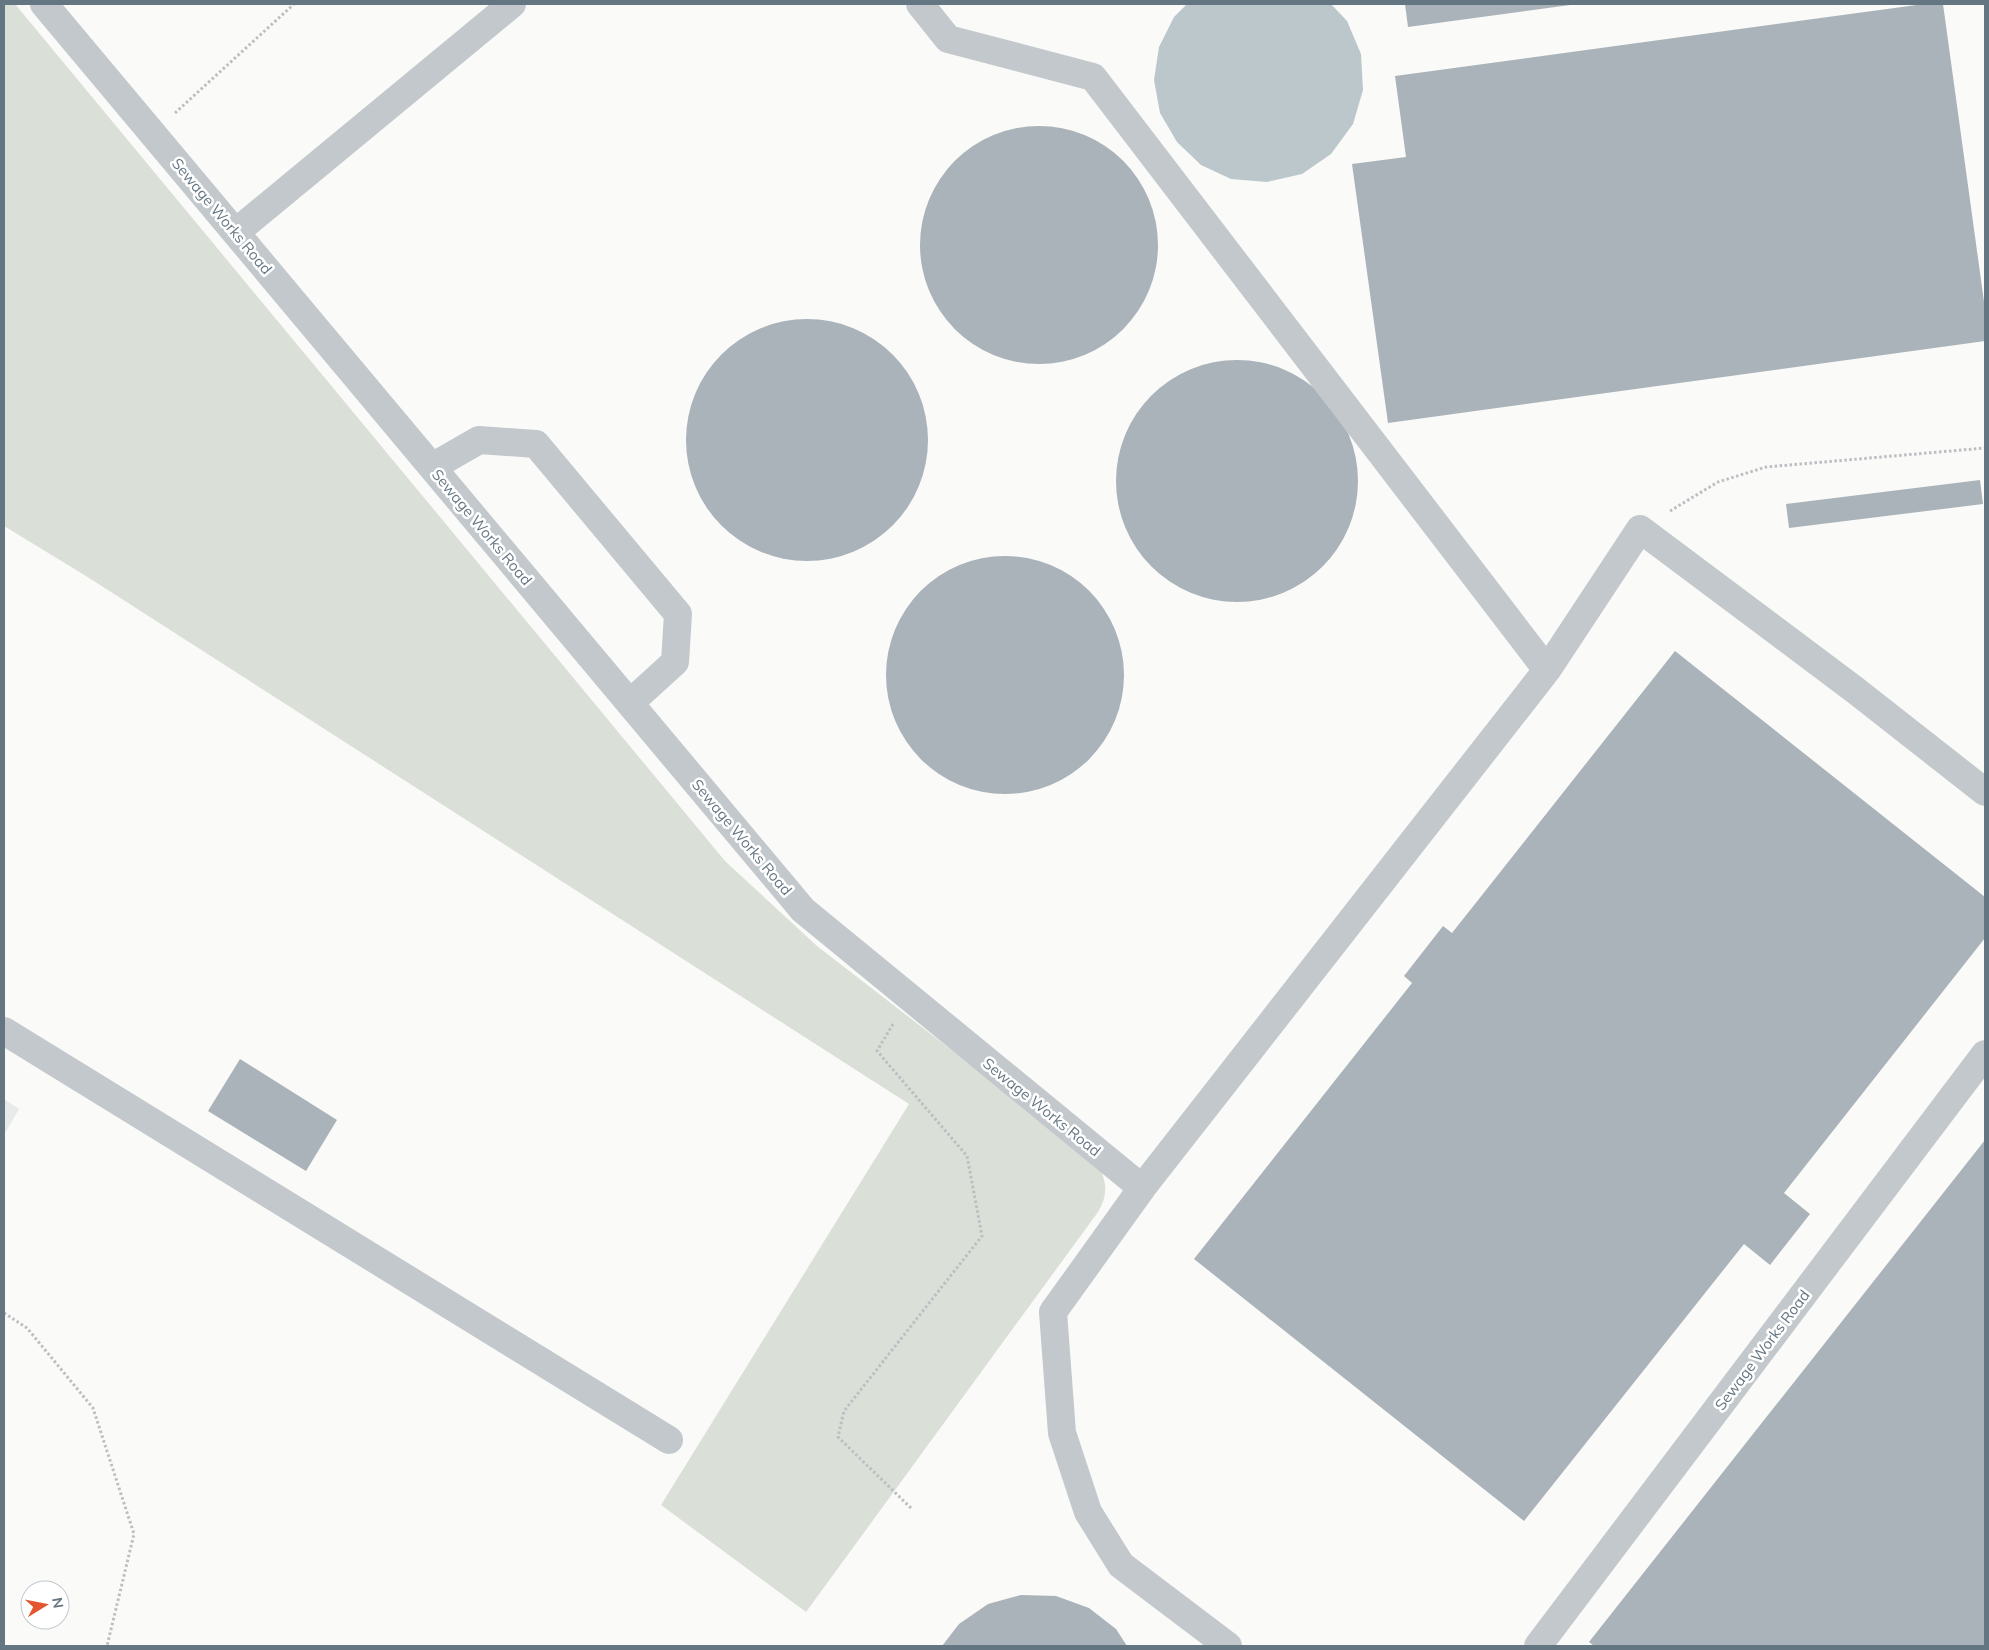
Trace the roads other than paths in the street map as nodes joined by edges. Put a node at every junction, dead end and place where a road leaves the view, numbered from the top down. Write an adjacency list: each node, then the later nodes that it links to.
1 (44, 4): 4 (lane, Sewage Works Road)
2 (512, 4): 4 (lane)
3 (920, 4): 6 (lane)
4 (236, 232): 5 (lane, Sewage Works Road)
5 (432, 467): 7 (lane, Sewage Works Road); 7 (lane)
6 (1547, 670): 8 (lane); 11 (lane)
7 (630, 703): 11 (lane, Sewage Works Road)
8 (1985, 792)
9 (4, 1031): 12 (lane)
10 (1985, 1054): 14 (lane, Sewage Works Road)
11 (1142, 1188): 13 (lane)
12 (669, 1440)
13 (1228, 1646)
14 (1538, 1646)

